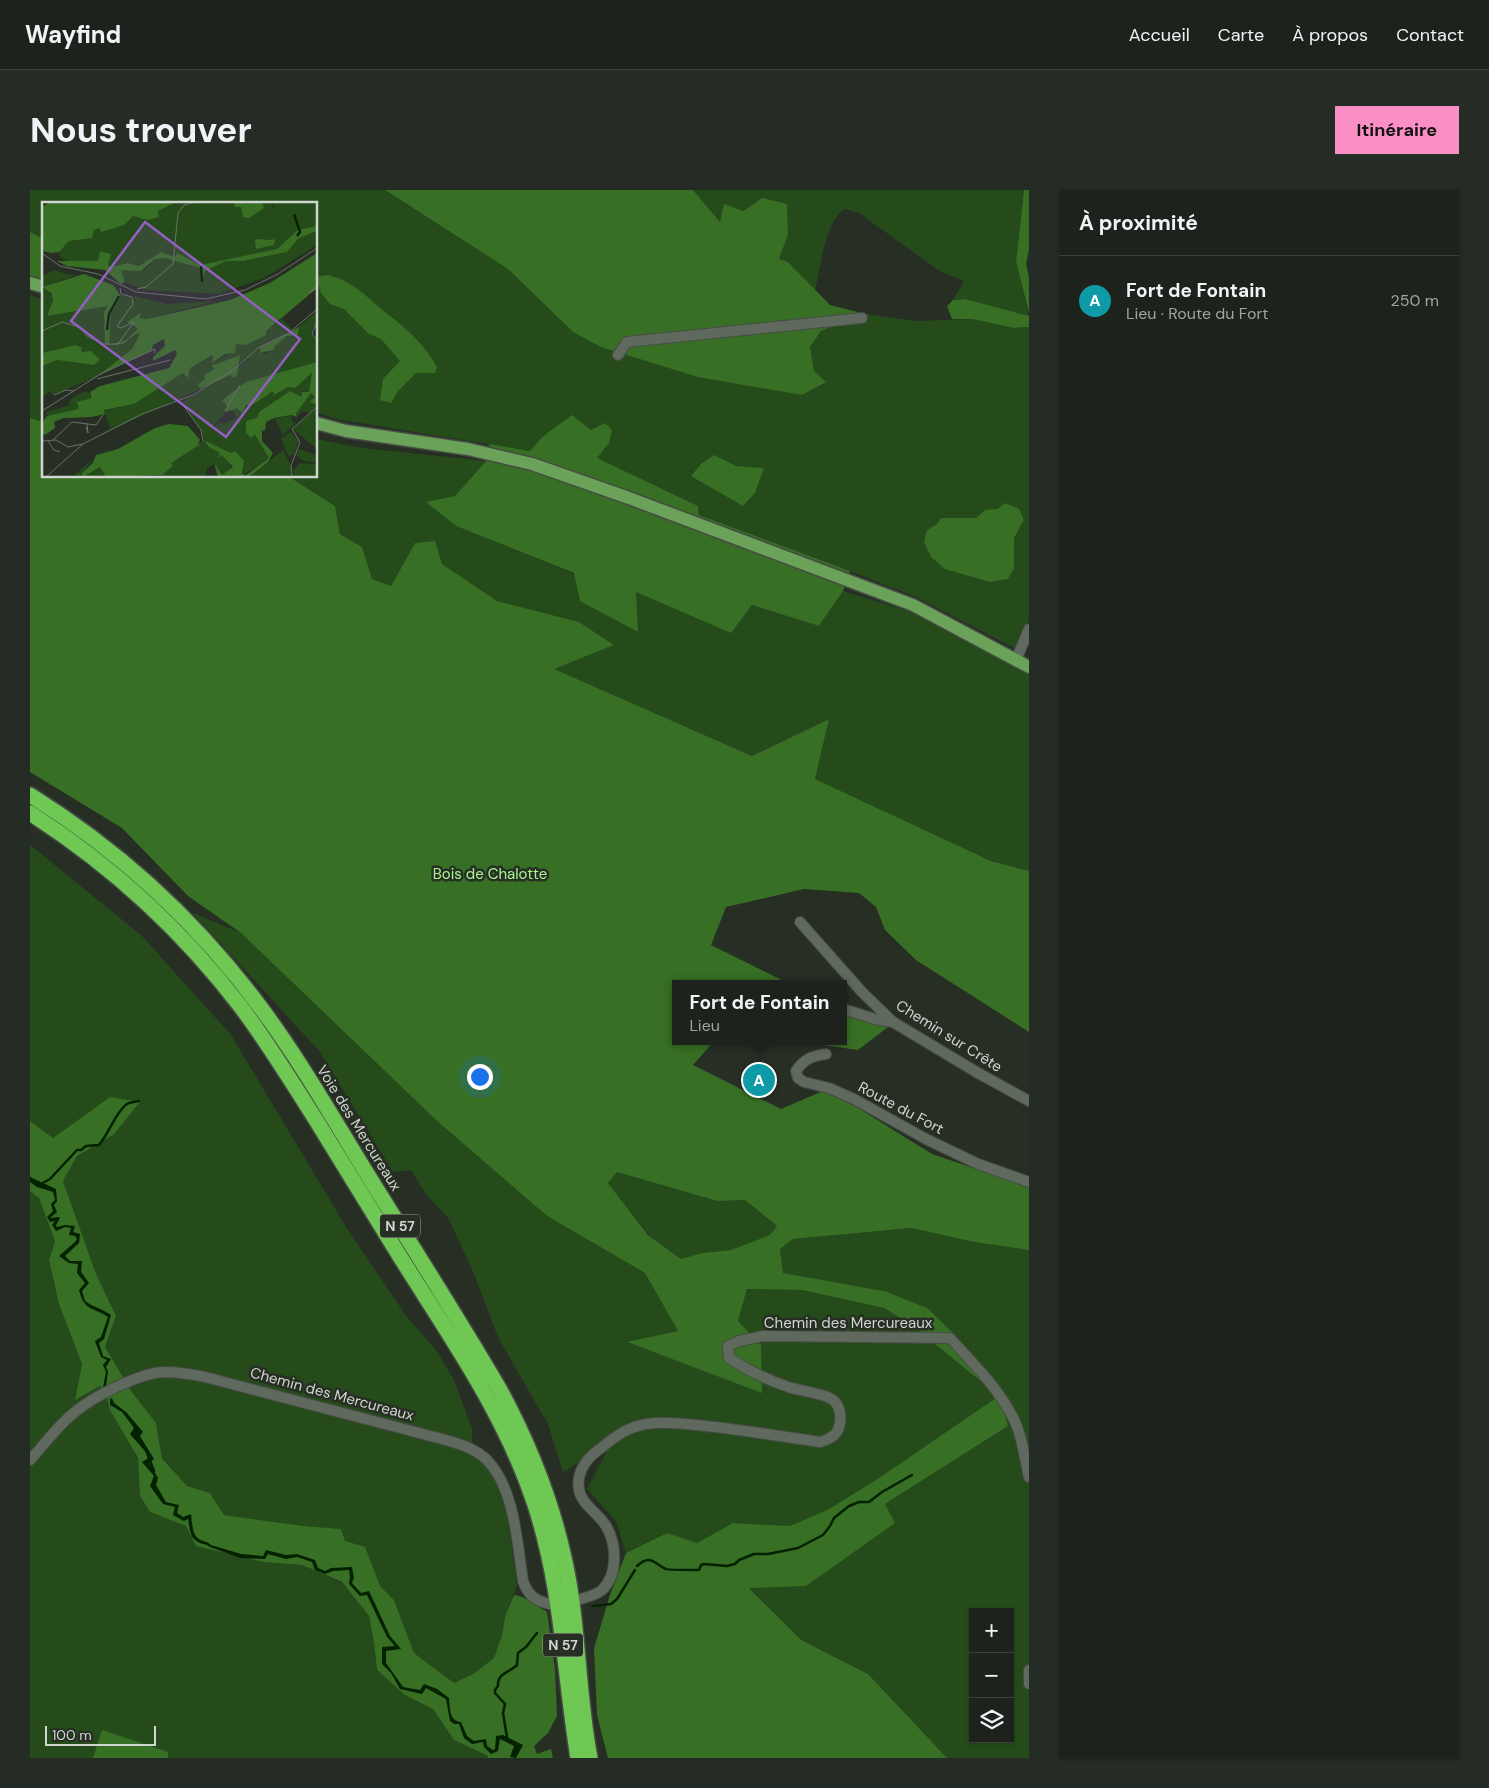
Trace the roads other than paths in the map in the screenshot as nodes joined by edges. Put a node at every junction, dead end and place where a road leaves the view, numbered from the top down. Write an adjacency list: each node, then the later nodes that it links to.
1 (862, 318): 2 (street)
2 (618, 355)
3 (318, 423): 5 (main road)
4 (1029, 629): 5 (street)
5 (1016, 660): 6 (main road)
6 (1029, 667)
7 (30, 795): 22 (highway, Voie des Mercureaux / N 57)
8 (30, 813): 21 (highway, N 57)
9 (800, 922): 11 (street, Chemin sur Crête)
10 (847, 1010): 11 (street)
11 (893, 1022): 13 (street, Chemin sur Crête)
12 (826, 1054): 14 (street, Route du Fort)
13 (1029, 1101)
14 (1029, 1182)
15 (30, 1460): 18 (street, Chemin des Mercureaux)
16 (1029, 1477): 17 (street, Chemin des Mercureaux)
17 (581, 1599)
18 (550, 1604)
19 (1029, 1670): 20 (street)
20 (1029, 1684)
21 (578, 1758)
22 (590, 1758)

